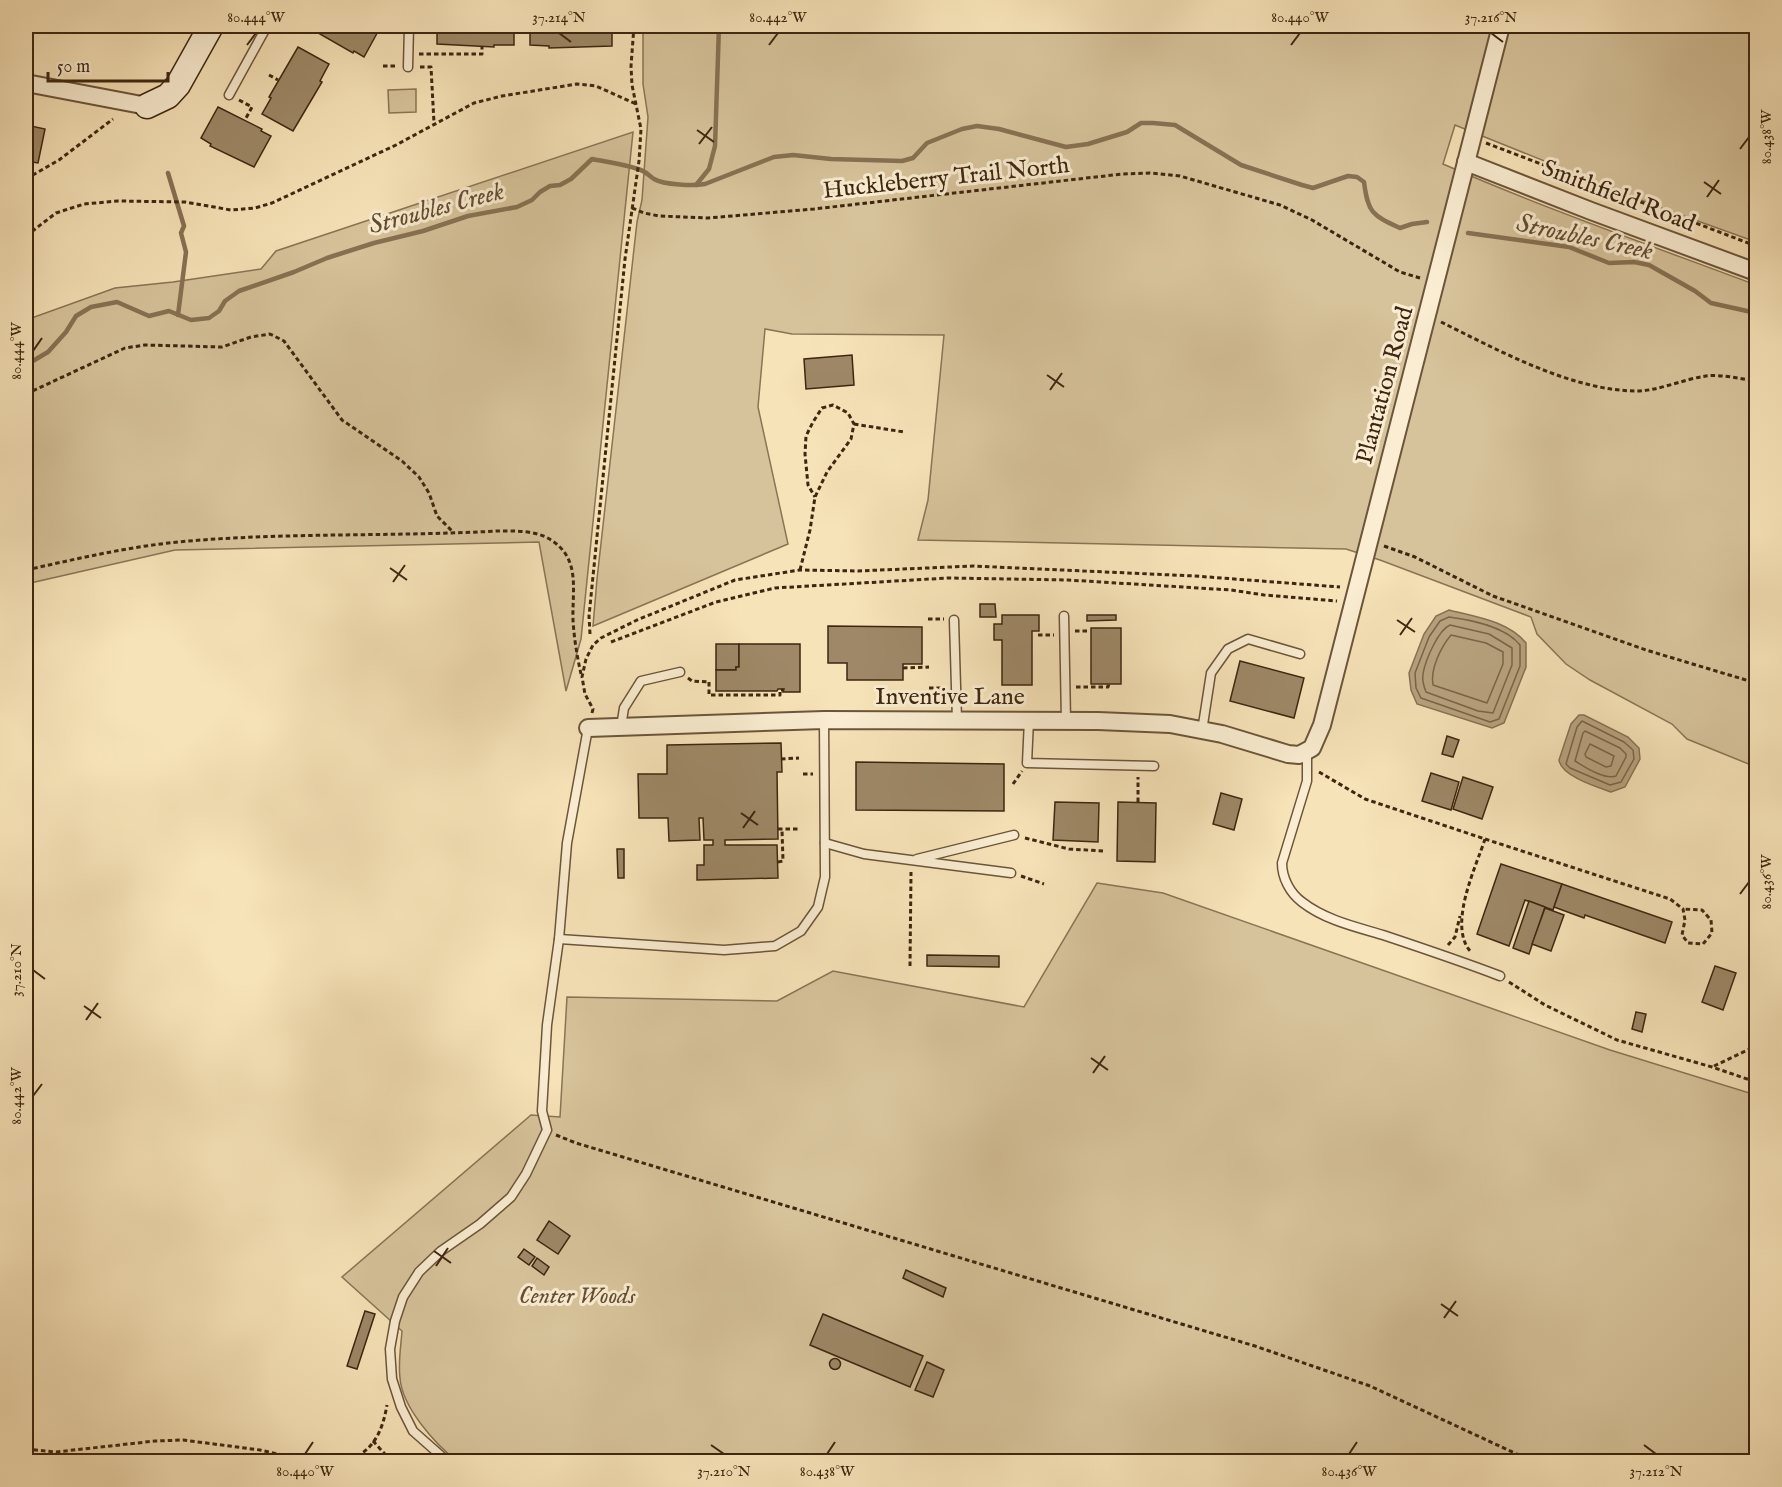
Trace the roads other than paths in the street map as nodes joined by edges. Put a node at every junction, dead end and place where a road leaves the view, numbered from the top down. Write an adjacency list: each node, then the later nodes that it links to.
1 (211, 26): 8 (street)
2 (267, 26): 7 (lane)
3 (409, 26): 5 (lane)
4 (1501, 26): 9 (street, Plantation Road)
5 (408, 67)
6 (26, 83): 8 (street)
7 (229, 95)
8 (147, 106)
9 (1466, 162): 10 (street, Smithfield Road); 22 (street, Plantation Road)
10 (1756, 272)
11 (1064, 616): 18 (lane)
12 (954, 620): 16 (lane)
13 (1300, 654): 21 (lane)
14 (680, 672): 20 (lane)
15 (824, 720): 16 (street, Inventive Lane); 20 (street, Inventive Lane); 25 (lane)
16 (957, 720): 17 (street, Inventive Lane)
17 (1029, 720): 18 (street, Inventive Lane); 23 (lane)
18 (1066, 721): 21 (street, Inventive Lane)
19 (588, 728): 20 (street, Inventive Lane); 28 (lane)
20 (621, 728)
21 (1202, 730): 22 (street, Inventive Lane)
22 (1307, 753): 29 (lane)
23 (1154, 766)
24 (1014, 836): 26 (lane)
25 (825, 843): 26 (lane); 28 (lane)
26 (911, 860): 27 (lane)
27 (1011, 873)
28 (560, 939): 30 (lane)
29 (1500, 976)
30 (448, 1461)

